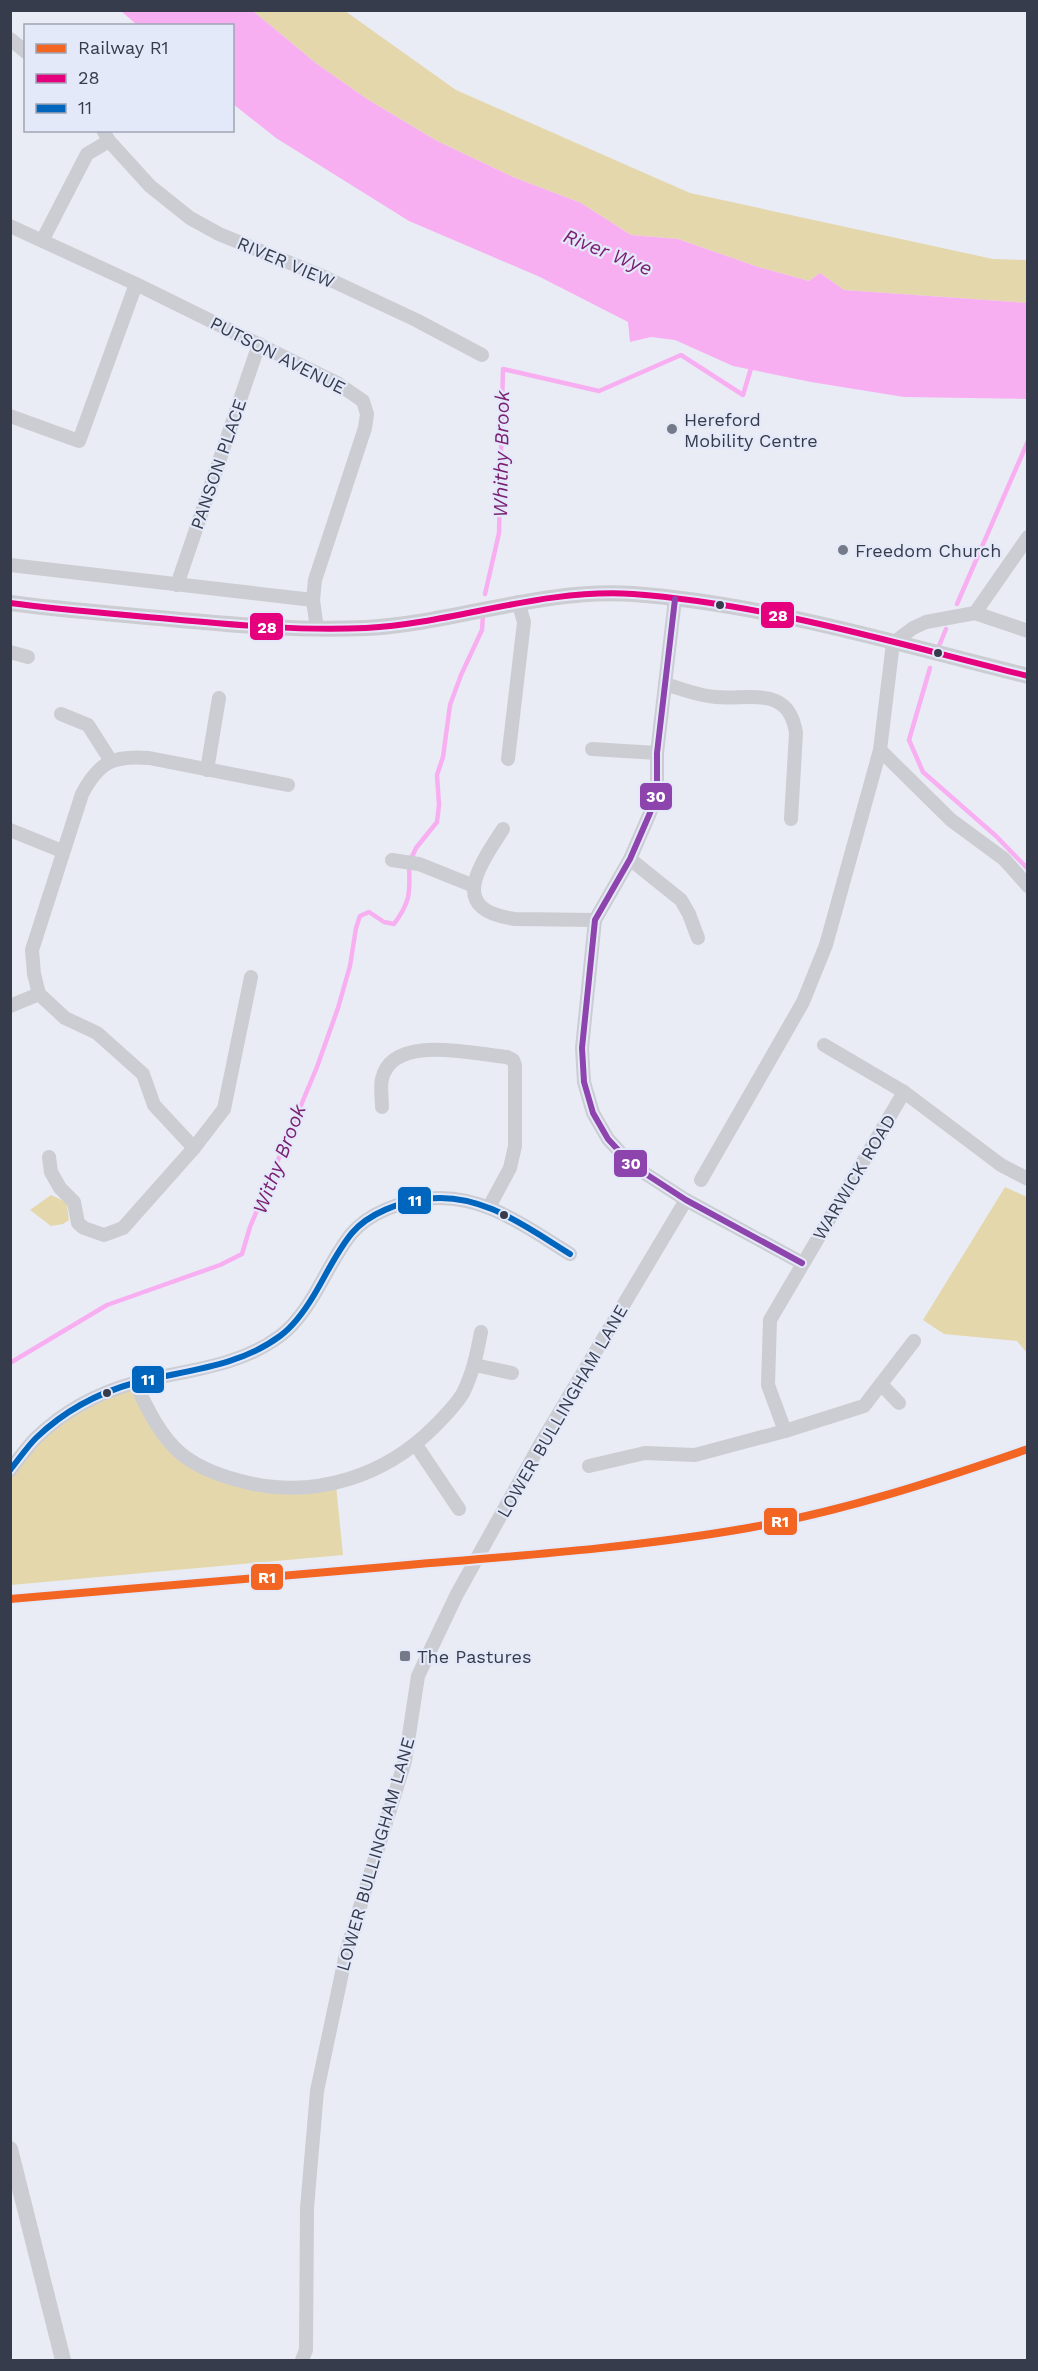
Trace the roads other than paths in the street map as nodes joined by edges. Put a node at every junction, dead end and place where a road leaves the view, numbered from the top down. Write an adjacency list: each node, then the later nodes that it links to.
1 (10, 39): 2 (street)
2 (24, 50)
3 (106, 136): 5 (street, RIVER VIEW); 8 (street, RIVER VIEW)
4 (10, 226): 5 (street, PUTSON AVENUE)
5 (43, 239): 6 (street, PUTSON AVENUE)
6 (136, 284): 7 (street, PUTSON AVENUE); 9 (street)
7 (259, 344): 12 (street, PANSON PLACE); 14 (street, PUTSON AVENUE)
8 (482, 355)
9 (10, 416)
10 (1028, 537): 17 (street)
11 (10, 565): 12 (street)
12 (177, 585): 14 (street)
13 (675, 599): 15 (street); 20 (street); 24 (street)
14 (313, 600): 18 (street, PUTSON AVENUE)
15 (518, 602): 18 (street); 30 (street)
16 (10, 603): 18 (street)
17 (975, 613): 19 (street); 20 (street)
18 (317, 629)
19 (1028, 631)
20 (893, 643): 23 (street); 28 (street)
21 (10, 652): 22 (street)
22 (28, 657)
23 (1028, 676)
24 (665, 684): 29 (street); 34 (street)
25 (219, 699): 32 (street)
26 (61, 714): 31 (street)
27 (592, 749): 29 (street)
28 (880, 750): 41 (street); 53 (street)
29 (657, 753): 38 (street)
30 (508, 759)
31 (111, 761): 32 (street); 37 (street)
32 (207, 770): 33 (street)
33 (288, 785)
34 (791, 819)
35 (503, 828): 40 (street)
36 (10, 830): 37 (street)
37 (62, 850): 45 (street)
38 (630, 859): 42 (street); 43 (street)
39 (392, 860): 40 (street)
40 (474, 886): 42 (street)
41 (1028, 886)
42 (595, 920): 54 (street)
43 (698, 938)
44 (251, 977): 50 (street)
45 (39, 994): 46 (street); 50 (street)
46 (10, 1006)
47 (824, 1045): 48 (street, WARWICK ROAD)
48 (904, 1092): 52 (street, WARWICK ROAD); 57 (street, WARWICK ROAD)
49 (382, 1107): 55 (street)
50 (194, 1148): 51 (street)
51 (49, 1157)
52 (1028, 1179)
53 (701, 1180)
54 (686, 1200): 57 (street); 72 (street, LOWER BULLINGHAM LANE)
55 (489, 1207): 56 (street); 62 (street)
56 (570, 1254)
57 (802, 1263): 65 (street, WARWICK ROAD)
58 (481, 1332): 60 (street)
59 (914, 1341): 63 (street)
60 (475, 1365): 61 (street); 66 (street)
61 (512, 1373)
62 (135, 1383): 66 (street); 68 (street)
63 (882, 1384): 64 (street); 65 (street)
64 (899, 1403)
65 (784, 1431): 67 (street)
66 (416, 1445): 69 (street)
67 (588, 1466)
68 (10, 1470)
69 (459, 1509)
70 (10, 2149): 71 (street)
71 (63, 2361)
72 (302, 2361)

